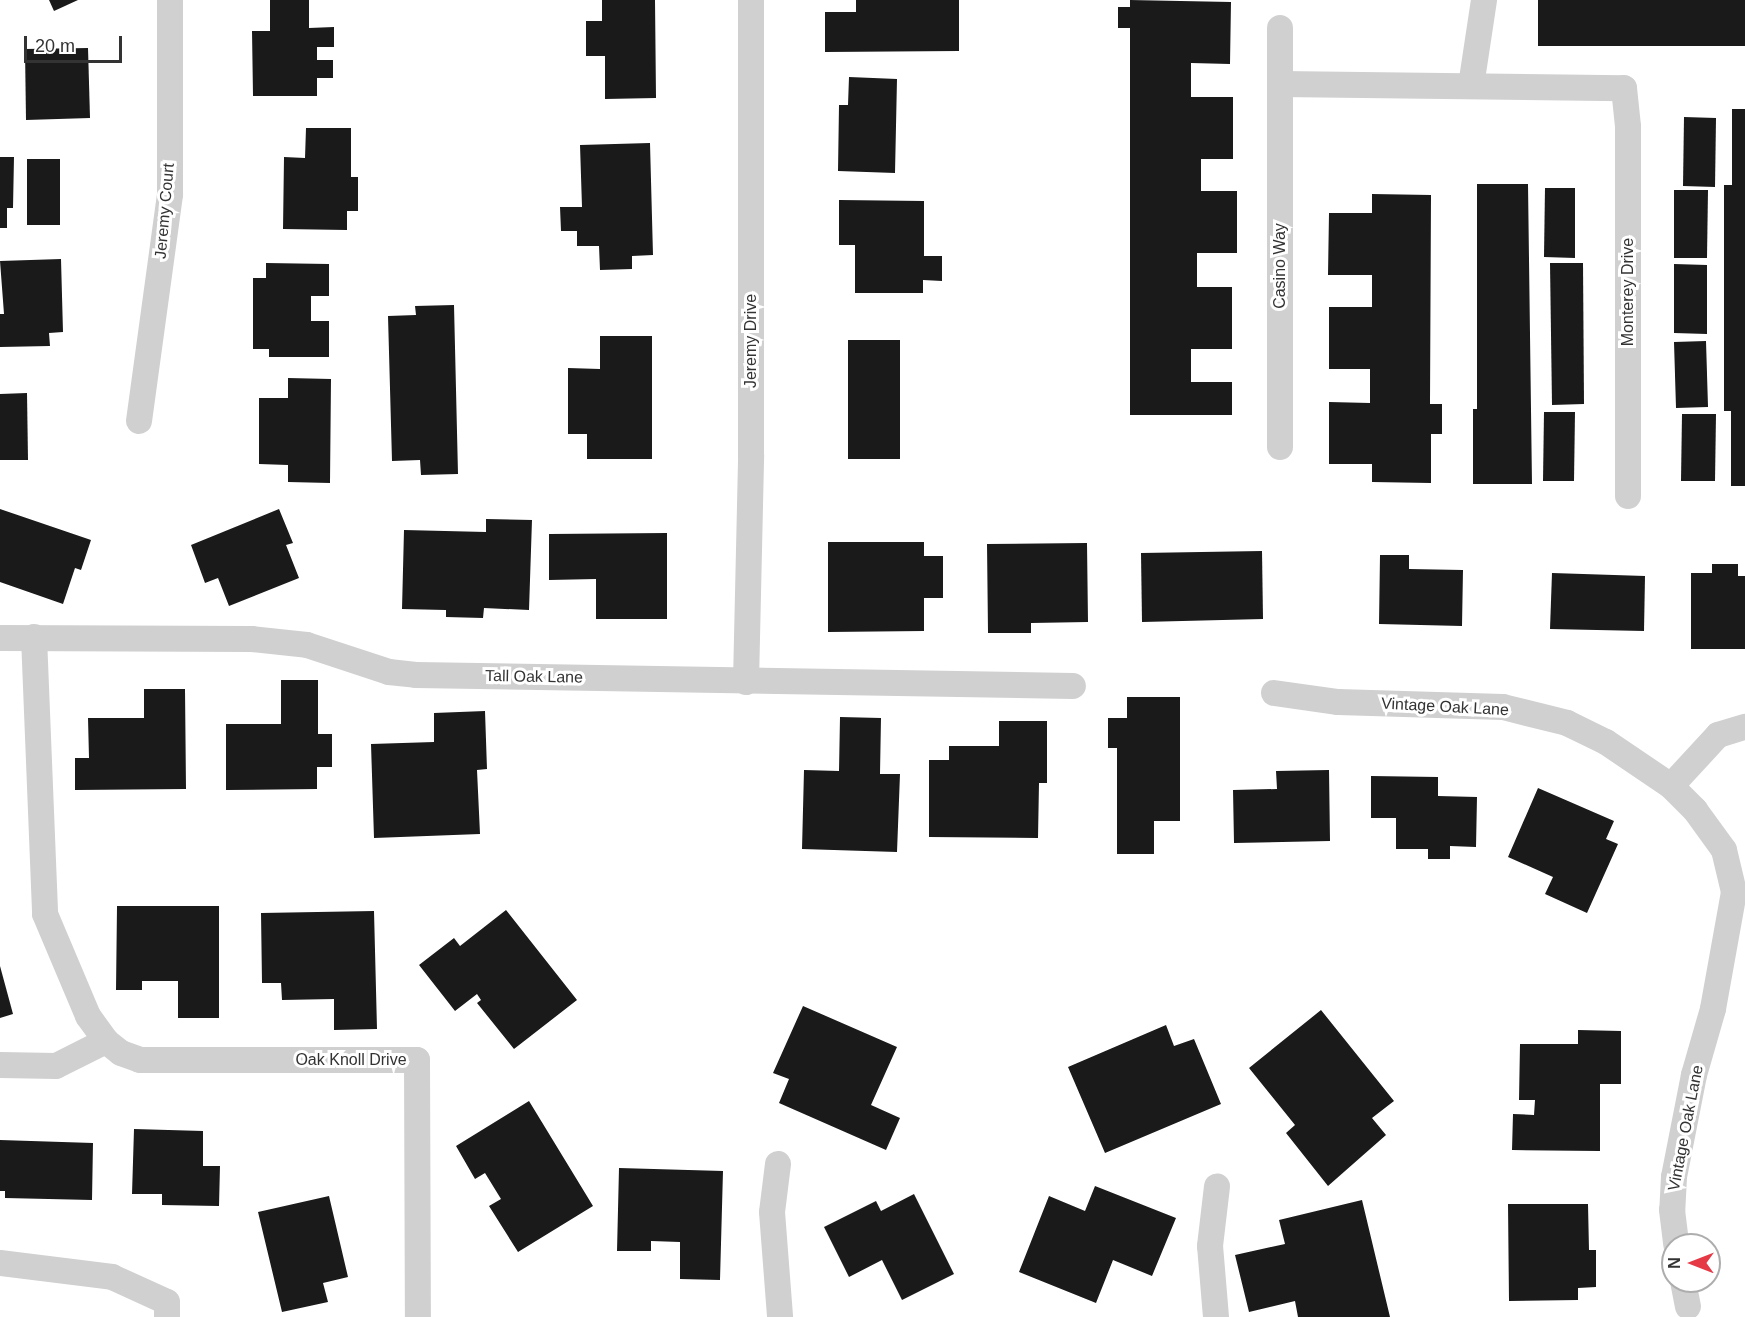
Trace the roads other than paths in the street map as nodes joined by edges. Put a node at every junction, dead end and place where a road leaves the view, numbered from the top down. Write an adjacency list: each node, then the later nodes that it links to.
1 (170, 0): 7 (street, Jeremy Court)
2 (751, 0): 12 (street, Jeremy Drive)
3 (1484, 0): 6 (street)
4 (1281, 27): 5 (street, Casino Way)
5 (1281, 84): 6 (street); 8 (street, Casino Way)
6 (1471, 86): 9 (street, Monterey Drive)
7 (139, 421)
8 (1281, 447)
9 (1628, 496)
10 (34, 637): 11 (street, Tall Oak Lane); 12 (street, Tall Oak Lane); 18 (street, Oak Knoll Drive)
11 (0, 638)
12 (746, 682): 13 (street, Tall Oak Lane)
13 (1073, 686)
14 (1274, 693): 16 (street, Vintage Oak Lane)
15 (1745, 727): 16 (street)
16 (1671, 786): 17 (street, Vintage Oak Lane)
17 (1736, 946): 22 (street, Vintage Oak Lane)
18 (106, 1041): 19 (street); 27 (street, Oak Knoll Drive)
19 (0, 1065)
20 (778, 1164): 28 (street)
21 (1217, 1186): 29 (street)
22 (1675, 1233)
23 (0, 1263): 26 (street)
24 (1685, 1293): 25 (street)
25 (1688, 1307)
26 (167, 1317)
27 (418, 1317)
28 (780, 1317)
29 (1215, 1317)

